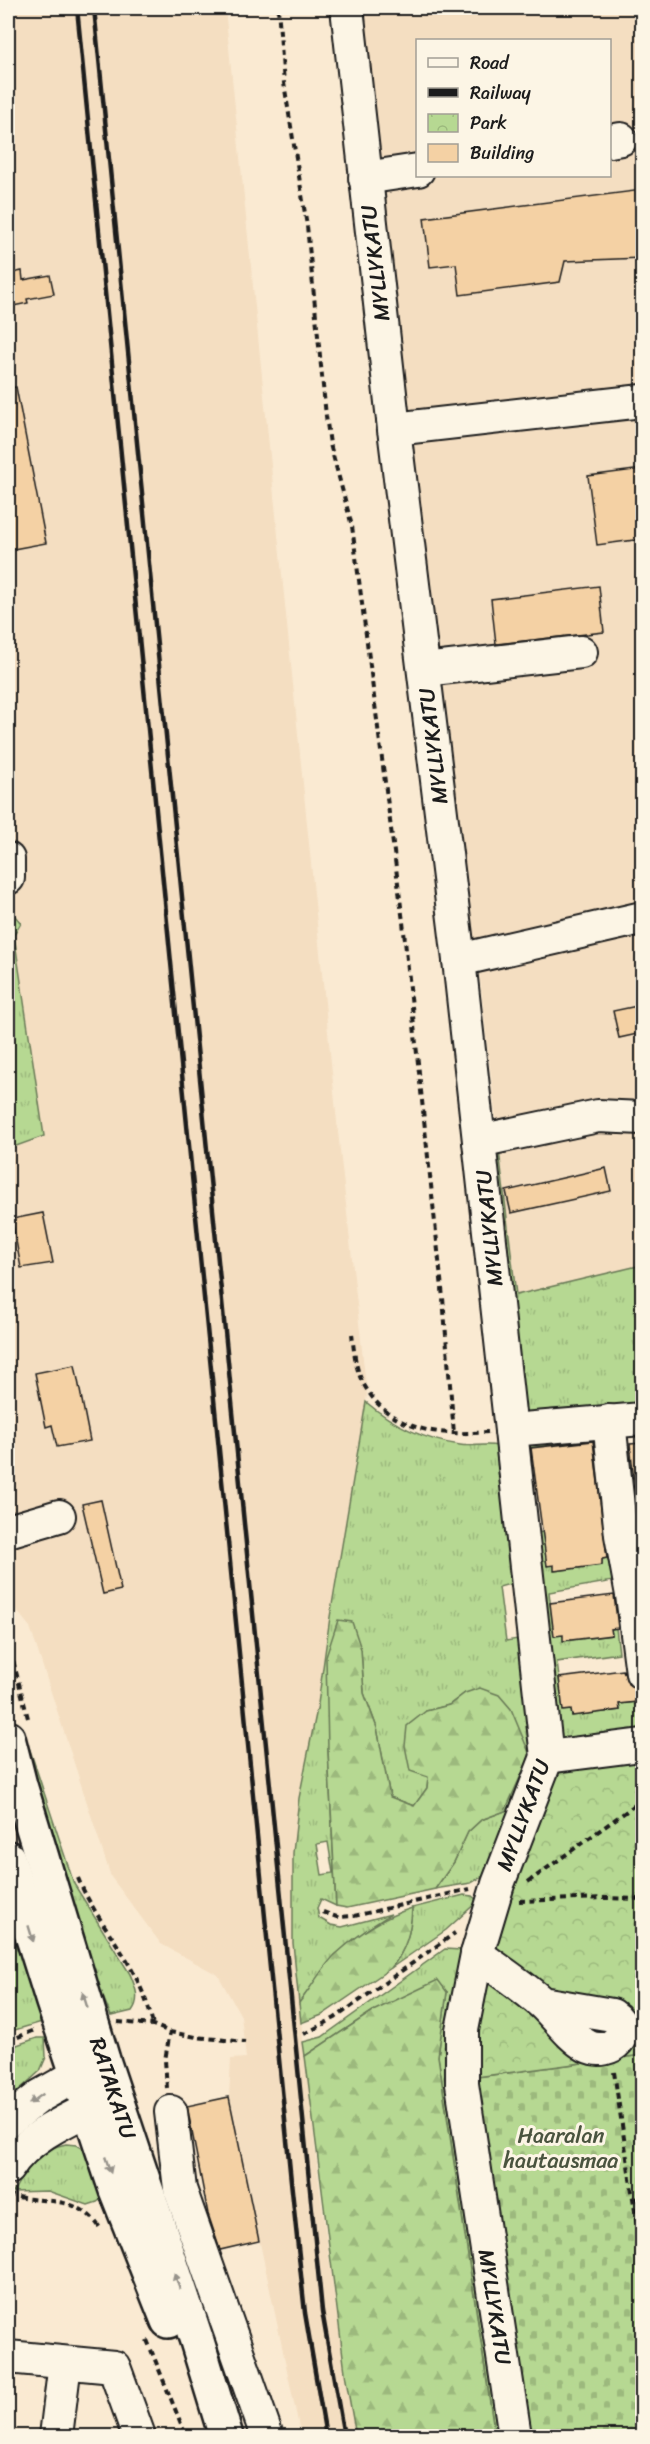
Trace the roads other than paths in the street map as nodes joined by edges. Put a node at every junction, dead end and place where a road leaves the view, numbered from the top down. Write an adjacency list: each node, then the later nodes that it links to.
1 (347, 8): 3 (street, MYLLYKATU)
2 (416, 170): 3 (street)
3 (365, 178): 5 (street, MYLLYKATU)
4 (642, 401): 5 (street)
5 (394, 429): 7 (street, MYLLYKATU)
6 (581, 652): 7 (street)
7 (424, 670): 11 (street, MYLLYKATU)
8 (8, 859): 9 (street)
9 (8, 878)
10 (642, 918): 11 (street)
11 (459, 960): 13 (street, MYLLYKATU)
12 (642, 1118): 13 (street)
13 (479, 1141): 16 (street, MYLLYKATU)
14 (642, 1419): 15 (street)
15 (609, 1421): 16 (street); 19 (street)
16 (511, 1430): 22 (street, MYLLYKATU)
17 (59, 1515): 18 (street)
18 (8, 1531)
19 (642, 1673)
20 (19, 1732): 26 (main road, RATAKATU, one-way to 20)
21 (642, 1745): 22 (street)
22 (547, 1757): 24 (street, MYLLYKATU)
23 (8, 1858): 26 (main road, RATAKATU, one-way to 26)
24 (477, 1954): 25 (street); 38 (street, MYLLYKATU)
25 (607, 2049)
26 (90, 2067): 27 (main road, RATAKATU); 29 (street, one-way to 29)
27 (103, 2102): 30 (street); 35 (main road, RATAKATU, one-way to 35); 36 (main road, RATAKATU, one-way to 27)
28 (171, 2112): 37 (street)
29 (8, 2121)
30 (8, 2168)
31 (8, 2357): 32 (street)
32 (65, 2362): 33 (street); 34 (street)
33 (56, 2436)
34 (140, 2436)
35 (221, 2436)
36 (226, 2436)
37 (267, 2436)
38 (515, 2436)

